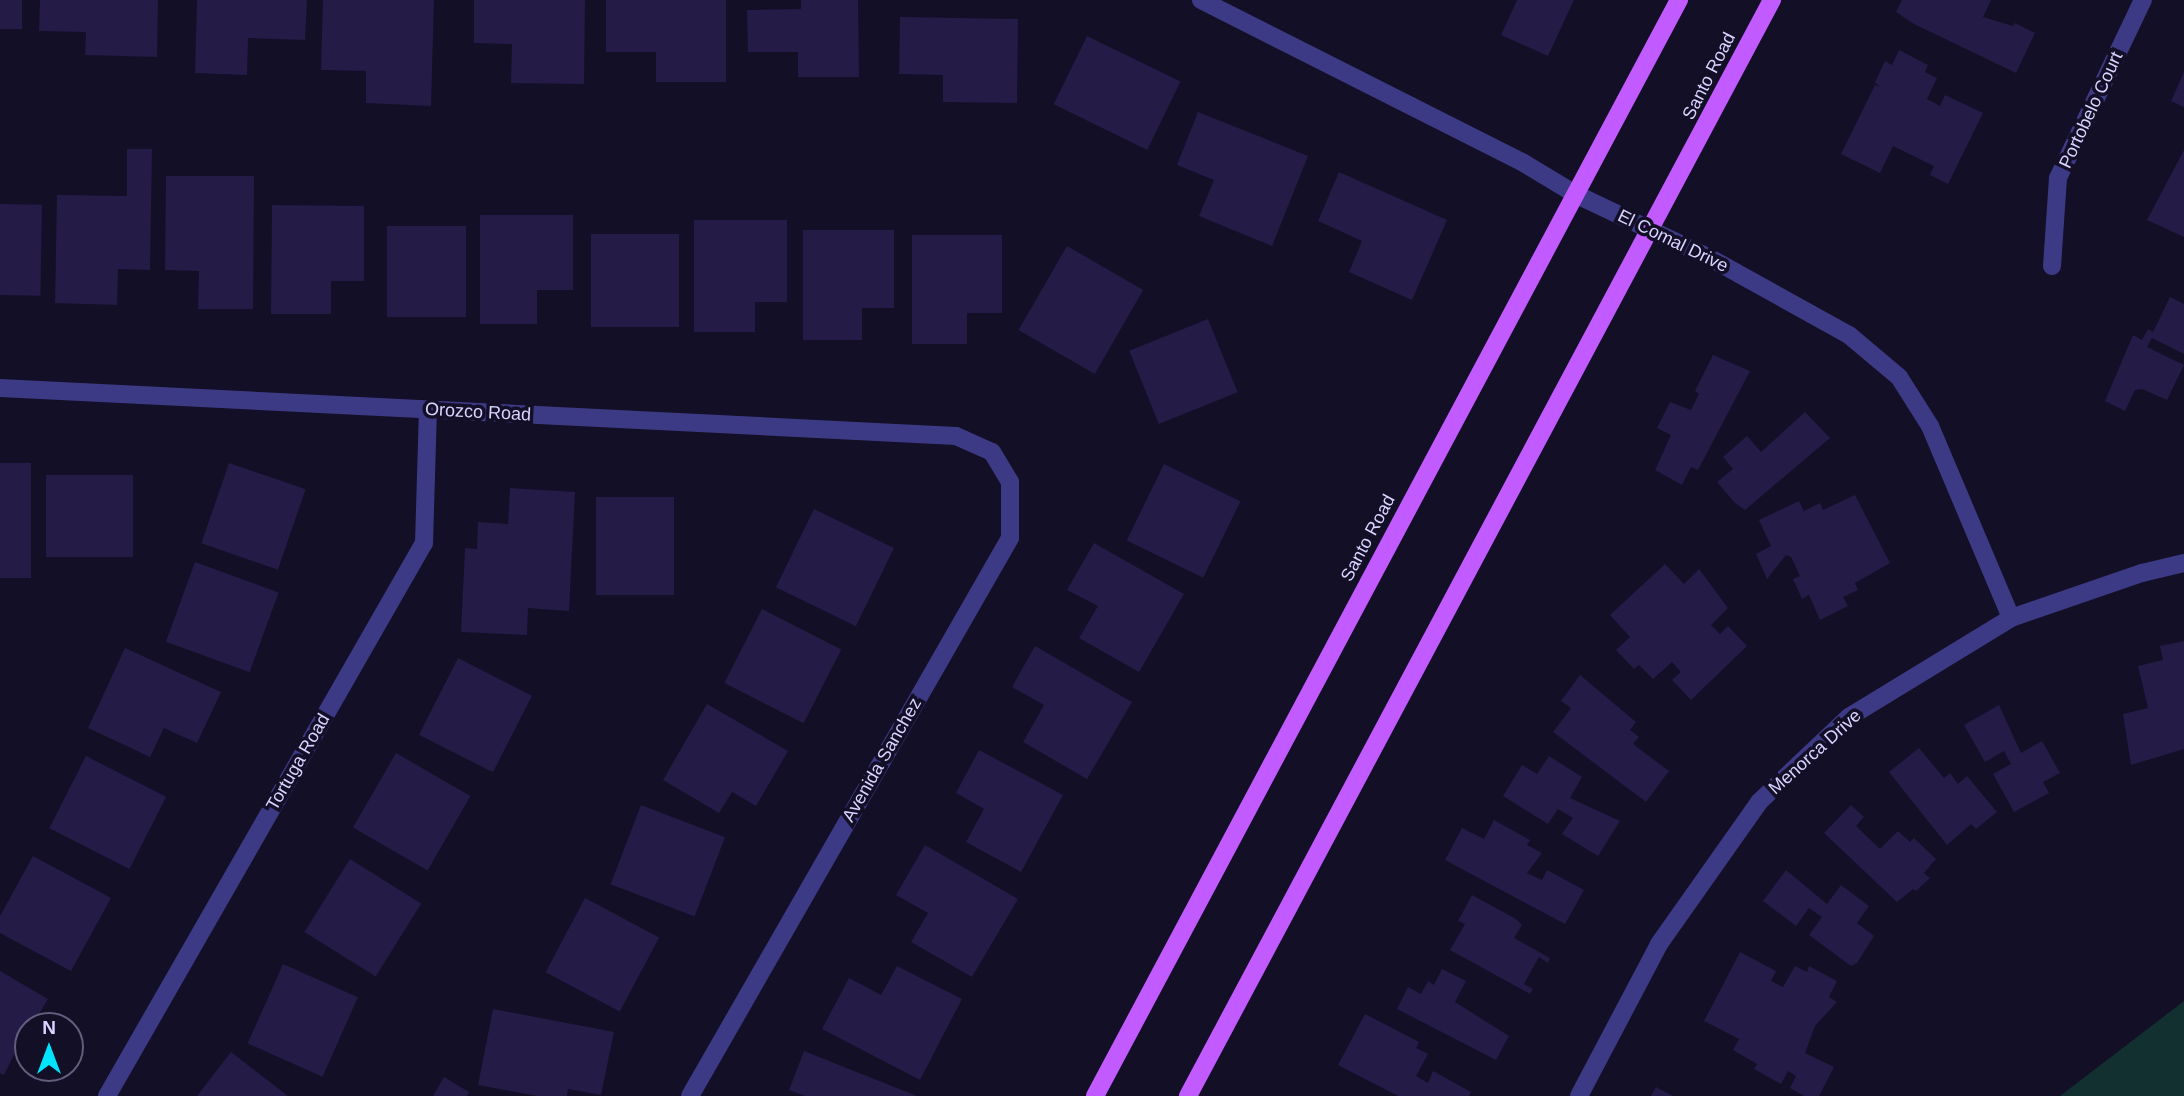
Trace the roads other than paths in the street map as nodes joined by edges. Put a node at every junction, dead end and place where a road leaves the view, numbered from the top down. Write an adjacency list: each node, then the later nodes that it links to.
1 (1679, 0): 5 (main road, Santo Road)
2 (1772, 0): 6 (main road, Santo Road)
3 (2143, 0): 7 (street, Portobelo Court)
4 (1210, 2): 5 (street, El Comal Drive)
5 (1575, 194): 6 (street, El Comal Drive); 15 (main road, Santo Road)
6 (1650, 229): 12 (street, El Comal Drive); 16 (main road, Santo Road)
7 (2053, 266)
8 (0, 388): 9 (street, Orozco Road)
9 (428, 410): 10 (street, Orozco Road); 13 (street, Tortuga Road)
10 (956, 436): 14 (street, Avenida Sanchez)
11 (2184, 563): 12 (street, Menorca Drive)
12 (2011, 618): 17 (street, Menorca Drive)
13 (107, 1096)
14 (690, 1096)
15 (1095, 1096)
16 (1188, 1096)
17 (1579, 1096)

